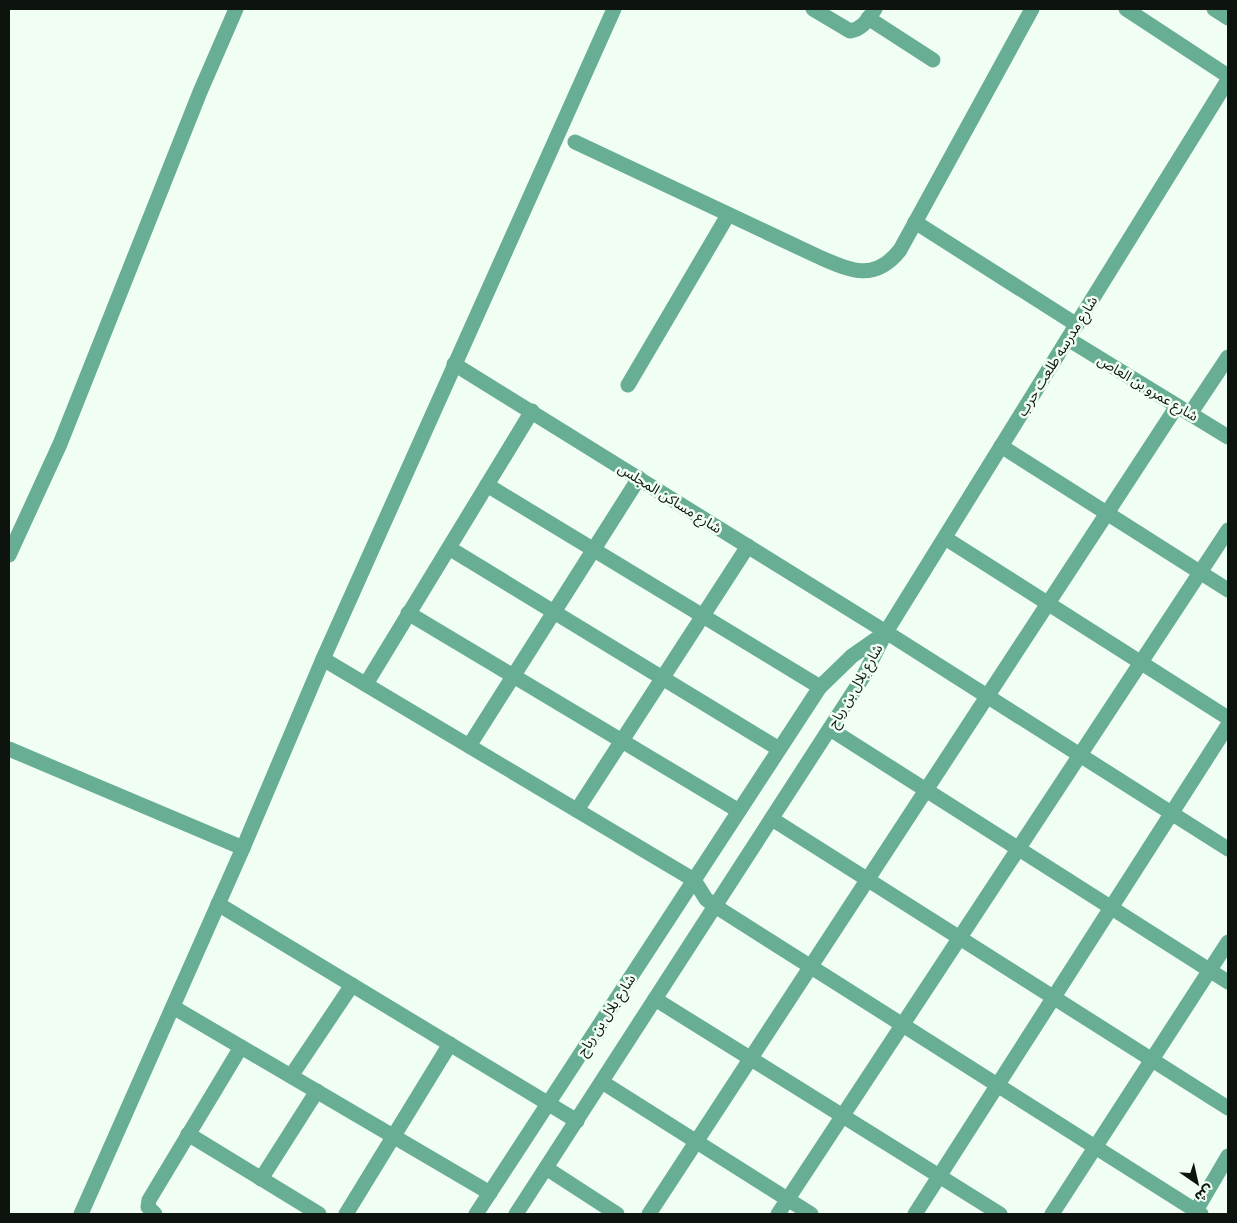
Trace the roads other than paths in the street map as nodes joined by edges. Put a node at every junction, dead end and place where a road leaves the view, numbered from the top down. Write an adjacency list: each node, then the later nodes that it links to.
1 (236, 9): 32 (street)
2 (614, 9): 17 (street)
3 (813, 9): 7 (street)
4 (1032, 9): 13 (street)
5 (1126, 9): 10 (street)
6 (1214, 9): 8 (street)
7 (871, 13): 9 (street)
8 (1228, 18)
9 (933, 60)
10 (1228, 78): 14 (street, شارع مدرسه طلعت حرب)
11 (575, 142): 12 (street)
12 (728, 215): 13 (street); 18 (street)
13 (915, 222): 14 (street)
14 (1077, 325): 15 (street, شارع مدرسه طلعت حرب)
15 (1068, 339): 19 (street, شارع عمرو بن العاص); 23 (street, شارع مدرسه طلعت حرب)
16 (1228, 357): 21 (street)
17 (454, 364): 20 (street, شارع مساكن المجلس); 40 (street)
18 (628, 385)
19 (1177, 406): 21 (street, شارع عمرو بن العاص); 26 (street)
20 (532, 411): 24 (street, شارع مساكن المجلس); 25 (street)
21 (1190, 414): 22 (street, شارع عمرو بن العاص)
22 (1228, 437)
23 (1001, 446): 26 (street); 28 (street, شارع مدرسه طلعت حرب)
24 (640, 478): 29 (street, شارع مساكن المجلس); 31 (street)
25 (487, 485): 30 (street); 31 (street)
26 (1107, 513): 33 (street); 35 (street)
27 (1228, 530): 33 (street)
28 (945, 538): 35 (street); 39 (street, شارع مدرسه طلعت حرب)
29 (748, 546): 38 (street); 39 (street, شارع مساكن المجلس)
30 (449, 548): 36 (street); 37 (street)
31 (594, 550): 36 (street); 38 (street)
32 (9, 555)
33 (1200, 572): 34 (street); 41 (street)
34 (1228, 590)
35 (1048, 603): 41 (street); 46 (street)
36 (554, 612): 42 (street); 43 (street)
37 (408, 614): 42 (street); 44 (street)
38 (703, 616): 43 (street); 45 (street)
39 (886, 632): 45 (street, شارع بلال بن رباح); 46 (street, شارع مساكن المجلس); 49 (street, شارع بلال بن رباح)
40 (323, 659): 44 (street); 60 (street)
41 (1141, 662): 47 (street); 54 (street)
42 (513, 676): 50 (street); 51 (street)
43 (662, 678): 50 (street); 53 (street)
44 (366, 684): 51 (street)
45 (820, 686): 53 (street, شارع بلال بن رباح)
46 (987, 696): 54 (street, شارع مساكن المجلس); 55 (street)
47 (1228, 718)
48 (1228, 725): 58 (street)
49 (830, 729): 55 (street); 59 (street, شارع بلال بن رباح)
50 (622, 741): 56 (street); 57 (street)
51 (469, 746): 56 (street)
52 (9, 749): 60 (street)
53 (779, 750): 57 (street, شارع بلال بن رباح)
54 (1080, 755): 58 (street, شارع مساكن المجلس); 61 (street)
55 (926, 790): 61 (street); 64 (street)
56 (577, 810): 63 (street)
57 (739, 811): 63 (street, شارع بلال بن رباح)
58 (1172, 813): 62 (street, شارع مساكن المجلس); 67 (street)
59 (772, 820): 64 (street); 66 (street, شارع بلال بن رباح)
60 (243, 848): 65 (street)
61 (1018, 848): 67 (street); 68 (street)
62 (1228, 850)
63 (694, 880): 66 (street); 86 (street, شارع بلال بن رباح)
64 (867, 880): 68 (street); 70 (street)
65 (218, 904): 73 (street); 76 (street)
66 (715, 906): 70 (street); 75 (street, شارع بلال بن رباح)
67 (1111, 907): 71 (street); 74 (street)
68 (960, 938): 74 (street); 77 (street)
69 (1228, 942): 71 (street)
70 (811, 967): 77 (street); 80 (street)
71 (1210, 970): 72 (street); 81 (street)
72 (1228, 982)
73 (352, 985): 78 (street); 82 (street)
74 (1054, 998): 81 (street); 84 (street)
75 (655, 999): 80 (street); 83 (street, شارع بلال بن رباح)
76 (172, 1006): 79 (street); 101 (street)
77 (902, 1025): 84 (street); 88 (street)
78 (450, 1044): 86 (street); 91 (street)
79 (241, 1047): 82 (street); 90 (street)
80 (751, 1059): 88 (street); 92 (street)
81 (1152, 1060): 87 (street); 93 (street)
82 (291, 1076): 85 (street)
83 (602, 1082): 89 (street, شارع بلال بن رباح); 92 (street)
84 (998, 1085): 93 (street); 96 (street)
85 (317, 1091): 91 (street); 97 (street)
86 (548, 1104): 89 (street); 98 (street, شارع بلال بن رباح)
87 (1228, 1108)
88 (843, 1116): 96 (street); 99 (street)
89 (577, 1120): 95 (street, شارع بلال بن رباح)
90 (188, 1134): 97 (street); 102 (street)
91 (394, 1136): 98 (street); 104 (street)
92 (697, 1141): 99 (street); 108 (street)
93 (1095, 1147): 100 (street); 113 (street)
94 (1228, 1156): 100 (street)
95 (546, 1168): 106 (street, شارع بلال بن رباح); 107 (street)
96 (939, 1176): 111 (street); 112 (street)
97 (262, 1179): 103 (street)
98 (490, 1193): 105 (street, شارع بلال بن رباح)
99 (788, 1199): 109 (street); 110 (street)
100 (1197, 1213)
101 (81, 1214)
102 (155, 1214)
103 (319, 1214)
104 (346, 1214)
105 (476, 1214)
106 (516, 1214)
107 (618, 1214)
108 (649, 1214)
109 (778, 1214)
110 (811, 1214)
111 (915, 1214)
112 (1000, 1214)
113 (1052, 1214)

